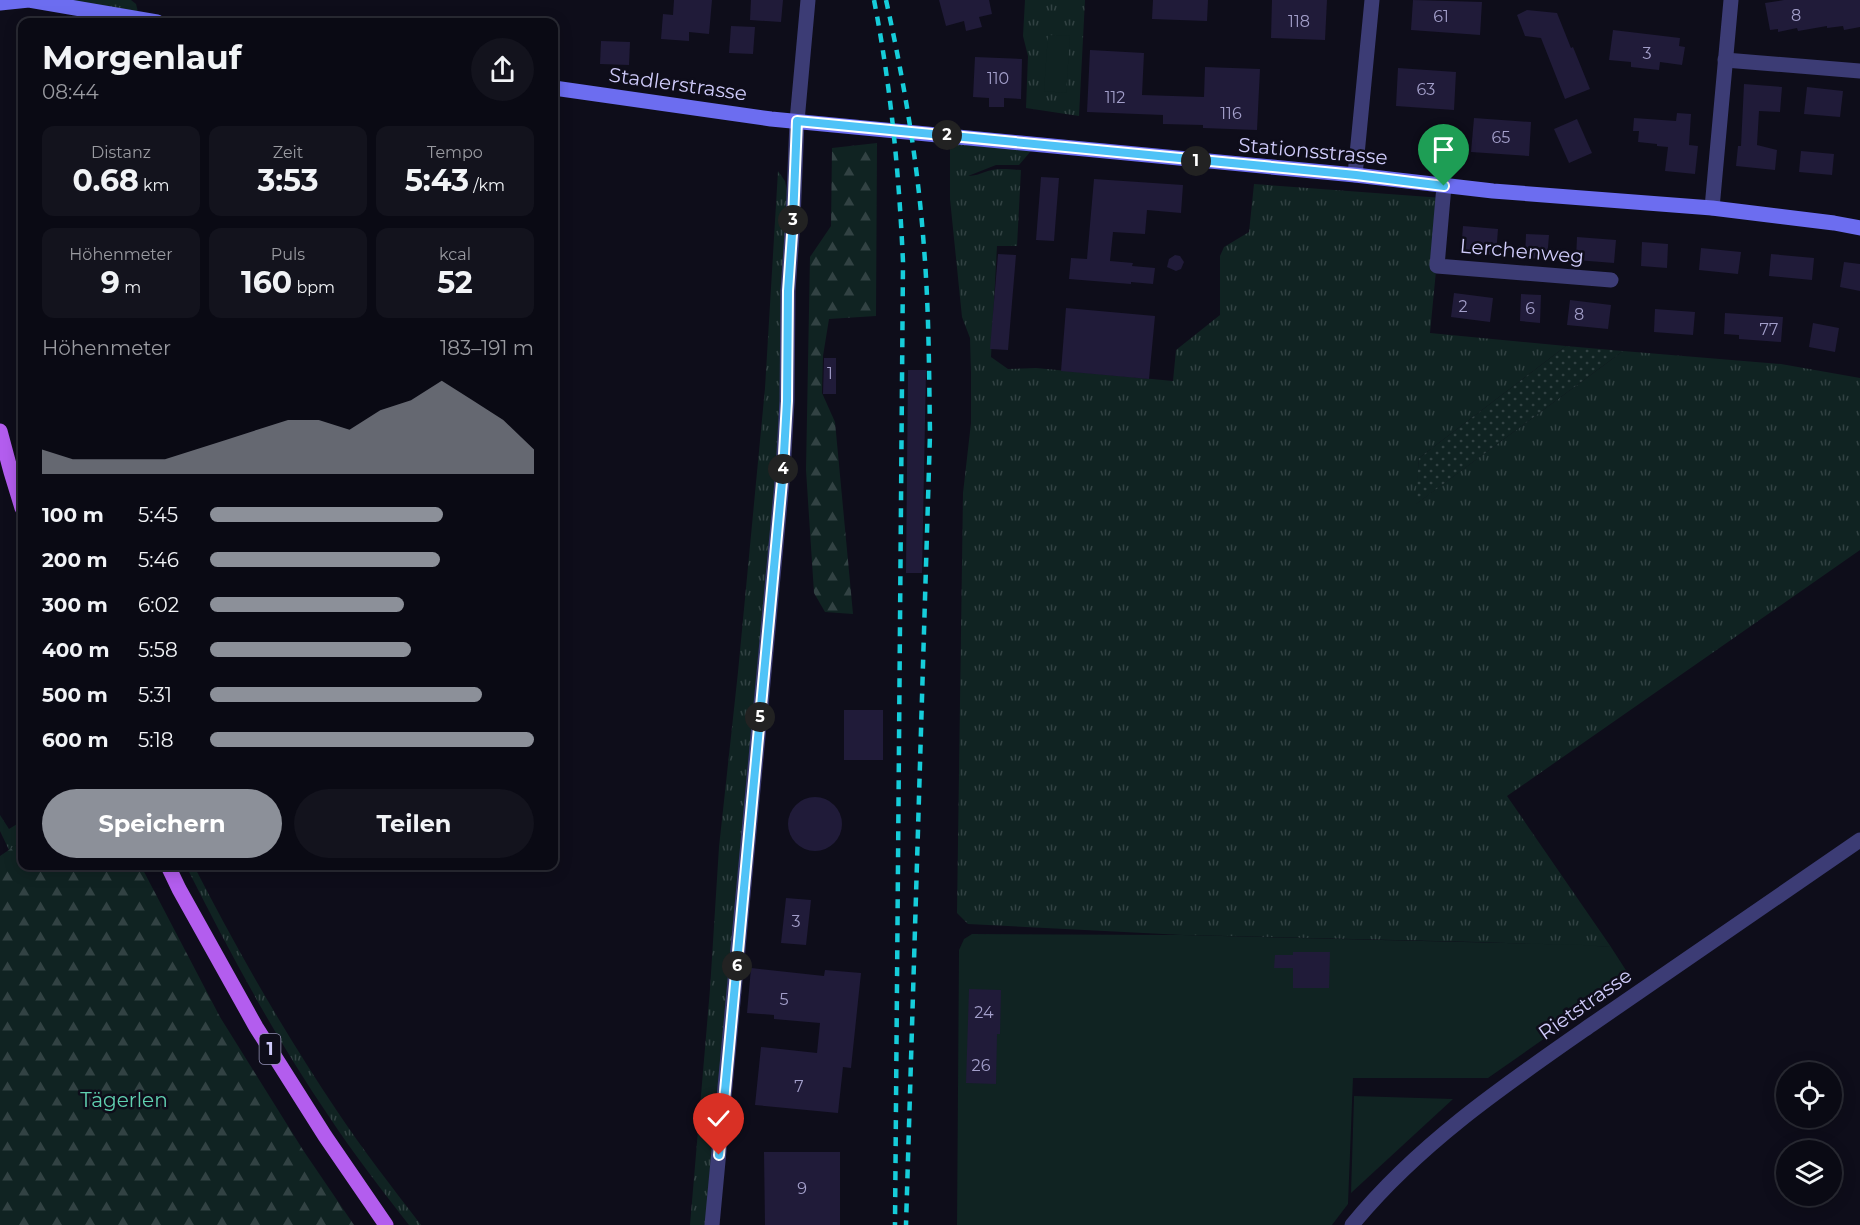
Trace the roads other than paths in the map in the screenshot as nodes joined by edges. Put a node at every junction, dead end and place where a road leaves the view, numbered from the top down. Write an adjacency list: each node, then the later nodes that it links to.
1 (29, 0): 5 (main road); 6 (main road)
2 (808, 0): 10 (street)
3 (1372, 0): 11 (street)
4 (1731, 0): 7 (street)
5 (0, 3)
6 (132, 18)
7 (1725, 60): 8 (street); 13 (street)
8 (1860, 71)
9 (558, 89): 10 (main road, Stadlerstrasse)
10 (797, 121): 11 (main road, Stationsstrasse); 21 (street)
11 (1356, 175): 12 (main road, Stationsstrasse)
12 (1444, 186): 13 (main road, Stationsstrasse); 15 (street, Lerchenweg)
13 (1712, 208): 14 (main road, Stationsstrasse)
14 (1860, 228)
15 (1611, 280)
16 (0, 431): 17 (main road)
17 (18, 495)
18 (1860, 840): 22 (street, Rietstrasse)
19 (170, 870): 20 (main road, 1)
20 (386, 1225)
21 (712, 1225)
22 (1352, 1225)

